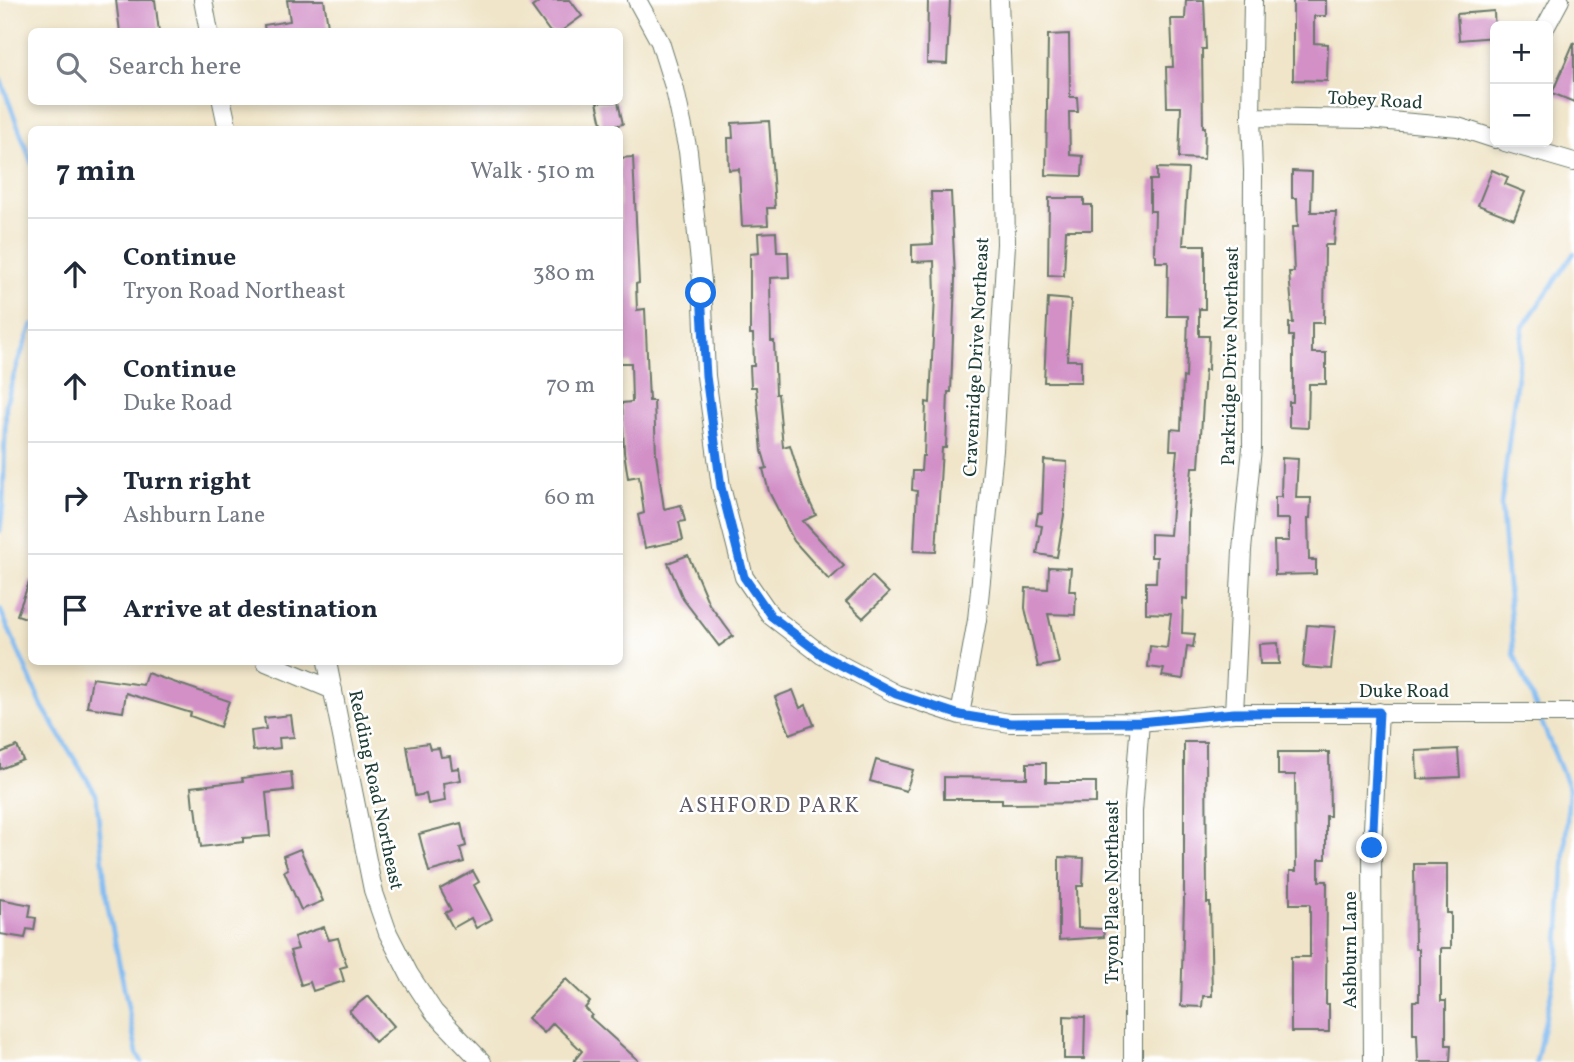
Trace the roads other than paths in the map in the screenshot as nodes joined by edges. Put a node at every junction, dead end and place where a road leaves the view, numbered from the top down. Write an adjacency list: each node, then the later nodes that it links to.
1 (203, 0): 7 (street)
2 (637, 0): 20 (street, Duke Road)
3 (999, 0): 20 (street, Cravenridge Drive Northeast)
4 (1253, 0): 9 (street, Parkridge Drive Northeast)
5 (1560, 0): 6 (street)
6 (1549, 21)
7 (208, 28)
8 (223, 105): 10 (street)
9 (1251, 117): 11 (street, Tobey Road); 18 (street, Parkridge Drive Northeast)
10 (227, 126)
11 (1490, 132)
12 (1522, 147): 13 (street)
13 (1574, 162)
14 (273, 665): 16 (street)
15 (328, 665): 16 (street, Redding Road Northeast)
16 (333, 690): 22 (street, Redding Road Northeast)
17 (1379, 712): 18 (street, Duke Road); 19 (street, Duke Road); 24 (street, Ashburn Lane)
18 (1234, 713): 21 (street, Duke Road)
19 (1574, 713)
20 (960, 715): 21 (street, Duke Road)
21 (1140, 722): 23 (street, Tryon Place Northeast)
22 (482, 1062)
23 (1133, 1062)
24 (1373, 1062)

